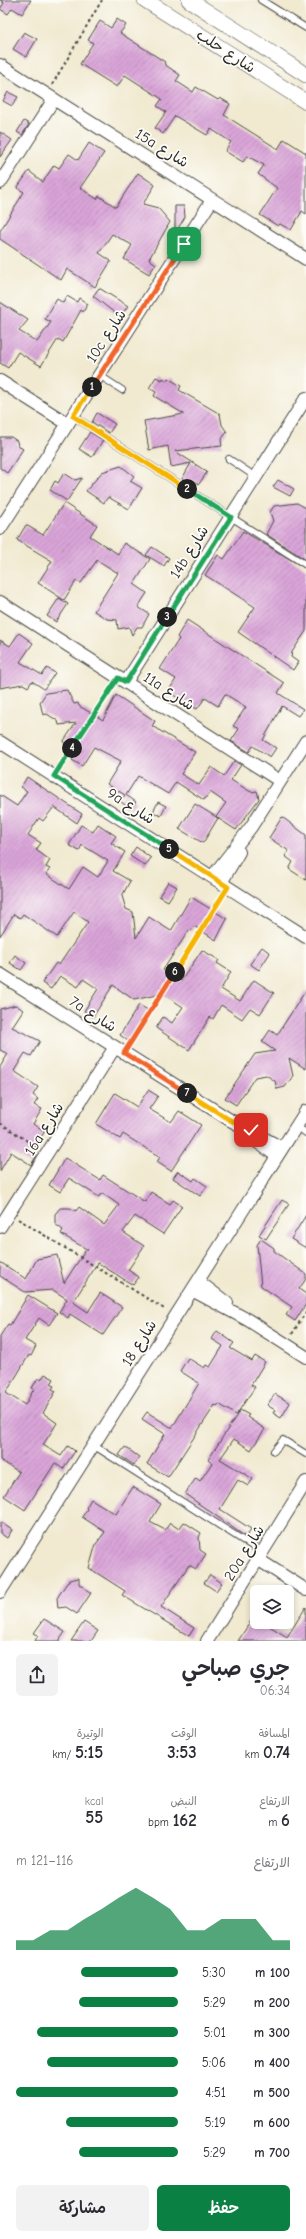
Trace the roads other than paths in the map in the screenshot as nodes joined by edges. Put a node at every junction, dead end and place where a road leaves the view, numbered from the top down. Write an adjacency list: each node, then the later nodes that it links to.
1 (145, 0): 8 (street, شارع حلب)
2 (189, 0): 6 (street, شارع حلب)
3 (260, 0): 4 (lane)
4 (306, 28)
5 (0, 65): 7 (street, 15a شارع)
6 (306, 75)
7 (50, 97): 9 (street); 10 (street, 15a شارع)
8 (306, 102)
9 (0, 183)
10 (212, 200): 11 (street, 15a شارع); 12 (street, 10c شارع)
11 (306, 259)
12 (99, 375): 14 (lane); 16 (street, 10c شارع)
13 (0, 381): 16 (street)
14 (122, 390)
15 (306, 398): 18 (street, 14b شارع)
16 (70, 420): 19 (lane); 20 (street, 10c شارع)
17 (229, 459): 18 (lane)
18 (256, 477): 19 (street, 14b شارع)
19 (231, 517): 21 (lane); 23 (street, 14b شارع)
20 (0, 529)
21 (306, 565)
22 (0, 602): 23 (street, 11a شارع)
23 (122, 680): 26 (street, 11a شارع)
24 (306, 741): 26 (street)
25 (0, 742): 27 (street, 9a شارع)
26 (280, 781): 27 (street)
27 (220, 882): 28 (street, 9a شارع)
28 (306, 937)
29 (0, 975): 30 (street, 7a شارع)
30 (119, 1050): 33 (street, 7a شارع); 34 (street, 16a شارع)
31 (306, 1111): 32 (street, شارع 18)
32 (301, 1130): 33 (street, شارع 18)
33 (280, 1152): 35 (street, شارع 18)
34 (0, 1227)
35 (195, 1285): 36 (street); 37 (street, شارع 18)
36 (306, 1357)
37 (93, 1445): 41 (lane); 43 (street, شارع 18)
38 (274, 1450): 39 (lane)
39 (306, 1454)
40 (306, 1482): 41 (street, 20a شارع)
41 (261, 1556): 42 (street); 44 (street, 20a شارع)
42 (306, 1590)
43 (0, 1592)
44 (207, 1641)

